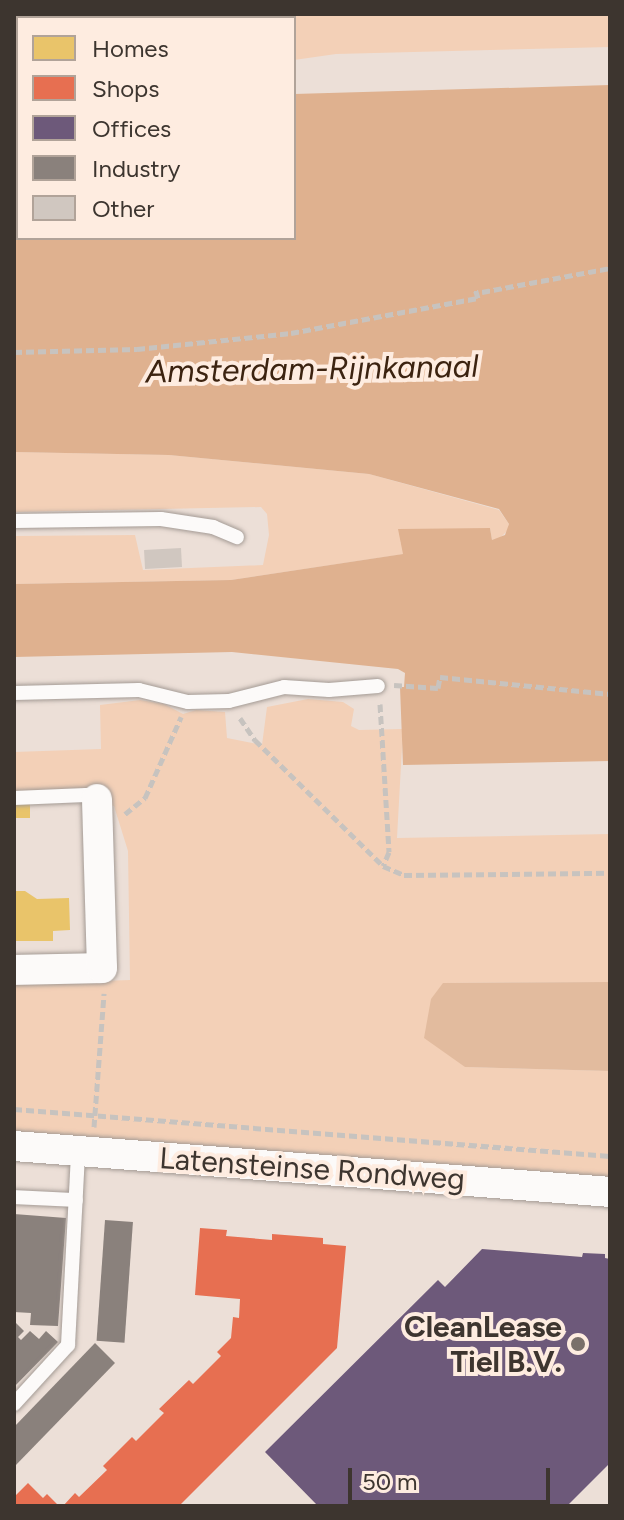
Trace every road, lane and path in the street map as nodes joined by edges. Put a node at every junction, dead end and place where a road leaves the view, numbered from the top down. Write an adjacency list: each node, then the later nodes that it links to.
1 (610, 268): 2 (path)
2 (14, 352)
3 (14, 521): 4 (lane)
4 (237, 537)
5 (402, 685): 8 (path)
6 (378, 686): 9 (lane); 14 (path)
7 (14, 693): 10 (lane)
8 (610, 694)
9 (229, 701): 10 (lane); 14 (path)
10 (188, 702): 13 (path)
11 (14, 798): 12 (lane)
12 (97, 799): 13 (street)
13 (99, 835): 16 (street)
14 (383, 866): 15 (path)
15 (610, 873)
16 (14, 970)
17 (102, 1027): 19 (path)
18 (14, 1109): 19 (path)
19 (95, 1115): 21 (path); 22 (path)
20 (14, 1146): 21 (street, Latensteinse Rondweg)
21 (85, 1151): 23 (street, Latensteinse Rondweg); 25 (lane)
22 (610, 1156)
23 (610, 1192)
24 (14, 1197): 25 (lane)
25 (76, 1200): 26 (lane)
26 (14, 1404)

